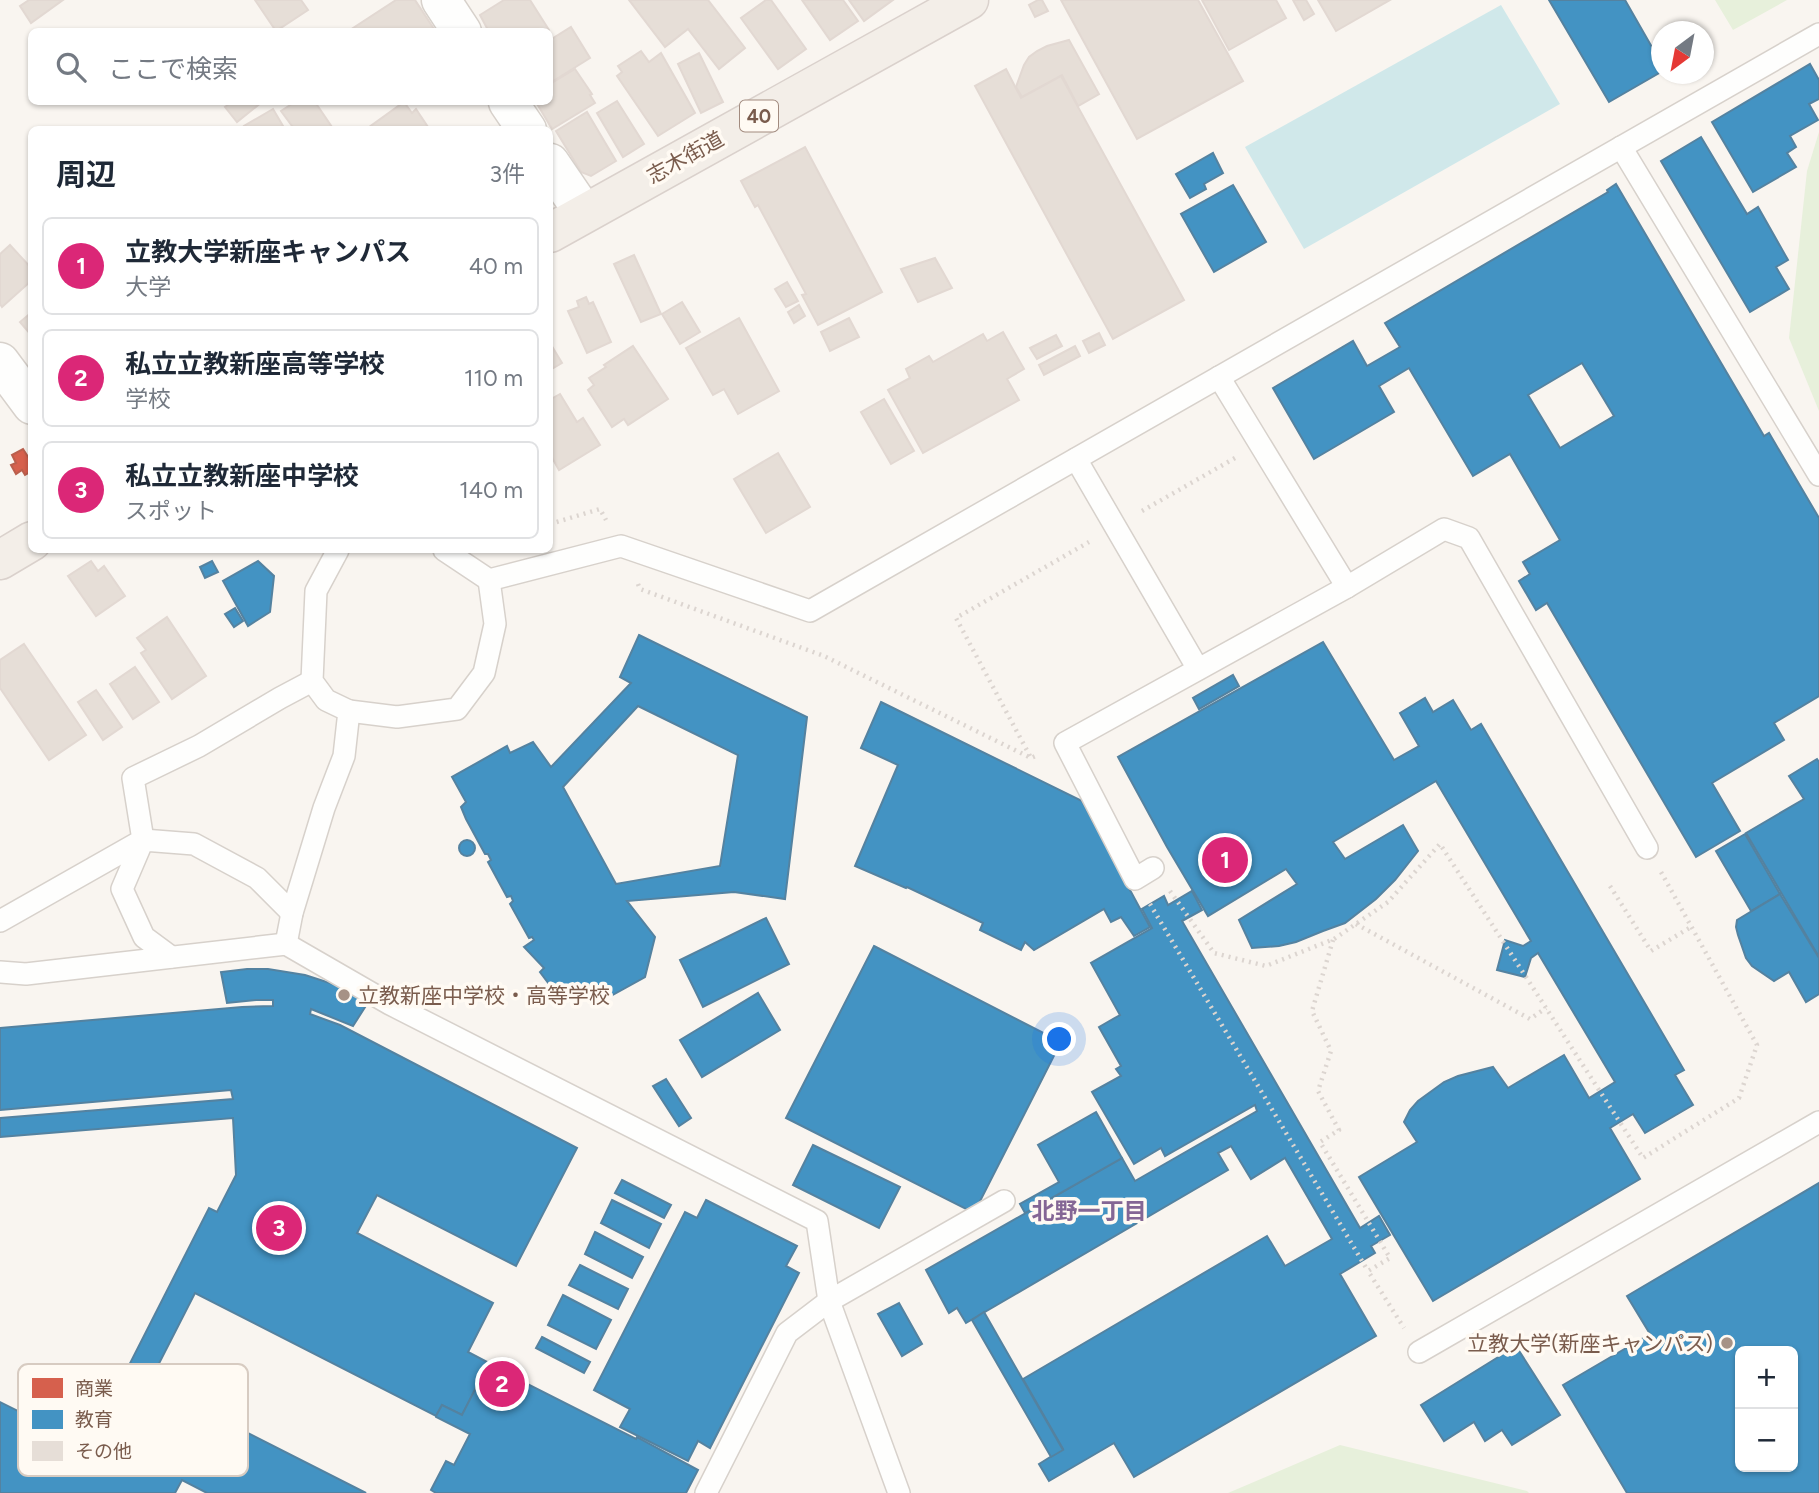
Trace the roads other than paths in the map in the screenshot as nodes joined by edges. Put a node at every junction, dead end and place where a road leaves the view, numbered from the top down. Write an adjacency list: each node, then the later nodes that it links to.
1 (441, 0): 3 (street)
2 (968, 0): 9 (main road, 志木街道 / 40)
3 (459, 28)
4 (1819, 34): 7 (lane)
5 (510, 105): 6 (street)
6 (524, 126)
7 (1620, 147): 12 (lane); 15 (lane)
8 (553, 167): 9 (street)
9 (584, 213): 10 (main road, 志木街道 / 40)
10 (553, 231)
11 (0, 362): 13 (street)
12 (1219, 377): 14 (lane); 21 (lane)
13 (28, 400)
14 (1076, 459): 20 (lane); 22 (lane)
15 (1819, 475)
16 (28, 543): 19 (main road)
17 (336, 553): 23 (lane)
18 (448, 553): 20 (lane)
19 (0, 560)
20 (489, 580): 24 (lane)
21 (1347, 587): 22 (lane); 26 (lane)
22 (1198, 669): 27 (lane)
23 (312, 681): 24 (lane); 25 (lane)
24 (349, 711): 28 (lane)
25 (143, 840): 28 (lane); 29 (lane); 31 (lane)
26 (1647, 848)
27 (1153, 868)
28 (292, 913): 30 (lane)
29 (0, 921)
30 (286, 944): 31 (lane); 35 (lane)
31 (171, 957): 32 (lane)
32 (0, 972)
33 (1819, 1122): 36 (lane)
34 (1004, 1201): 35 (lane)
35 (829, 1301): 37 (lane); 38 (lane)
36 (1419, 1352)
37 (706, 1493)
38 (899, 1493)

